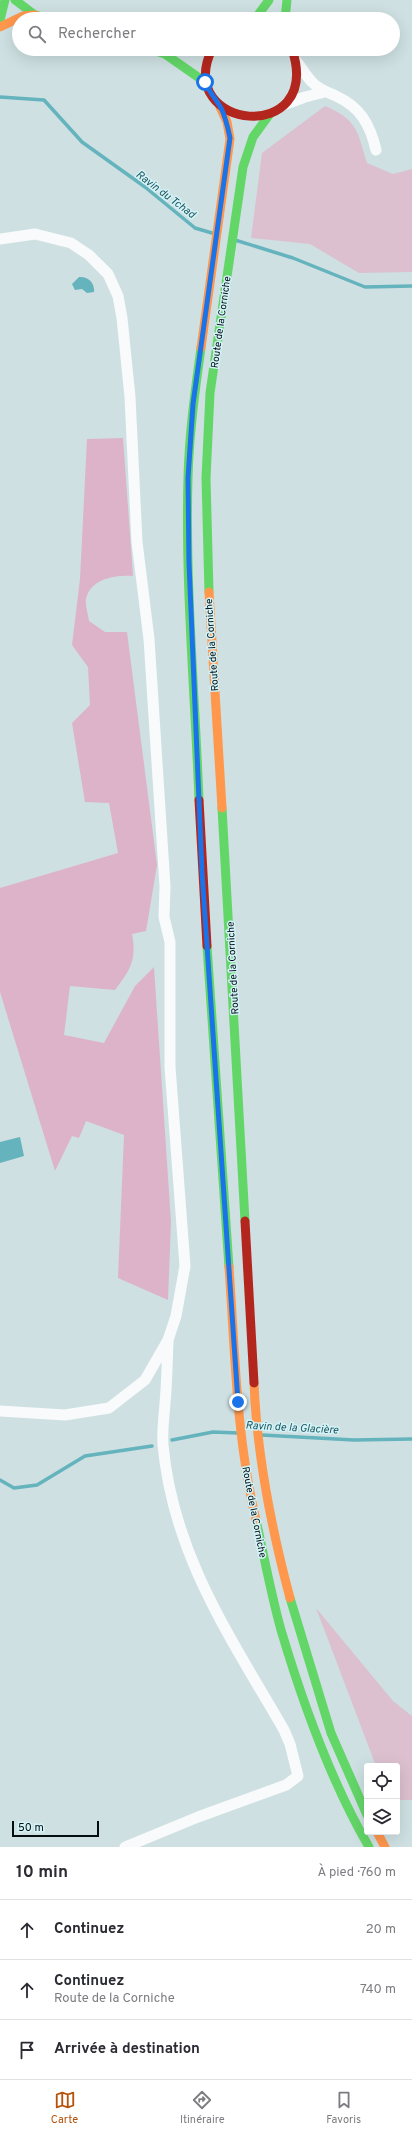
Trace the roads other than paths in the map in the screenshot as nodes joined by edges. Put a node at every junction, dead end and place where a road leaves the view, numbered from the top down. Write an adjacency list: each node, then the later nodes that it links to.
1 (5, 0): 8 (main road)
2 (15, 0): 5 (main road)
3 (270, 0): 6 (main road)
4 (287, 0): 7 (main road)
5 (31, 12)
6 (261, 12)
7 (286, 12)
8 (0, 20)
9 (12, 21): 10 (main road)
10 (0, 27)
11 (168, 56): 15 (main road)
12 (209, 56): 15 (main road)
13 (295, 56): 14 (main road)
14 (297, 62): 16 (street); 17 (main road)
15 (205, 82): 18 (main road, Route de la Corniche)
16 (325, 92): 17 (street); 20 (street)
17 (284, 105): 19 (main road)
18 (220, 107): 19 (main road); 27 (main road, Route de la Corniche)
19 (269, 115): 24 (main road, Route de la Corniche)
20 (376, 150)
21 (0, 239): 22 (street)
22 (168, 1340): 23 (street); 26 (street)
23 (0, 1411)
24 (364, 1808)
25 (379, 1835): 28 (main road)
26 (125, 1847)
27 (369, 1847)
28 (385, 1847)

